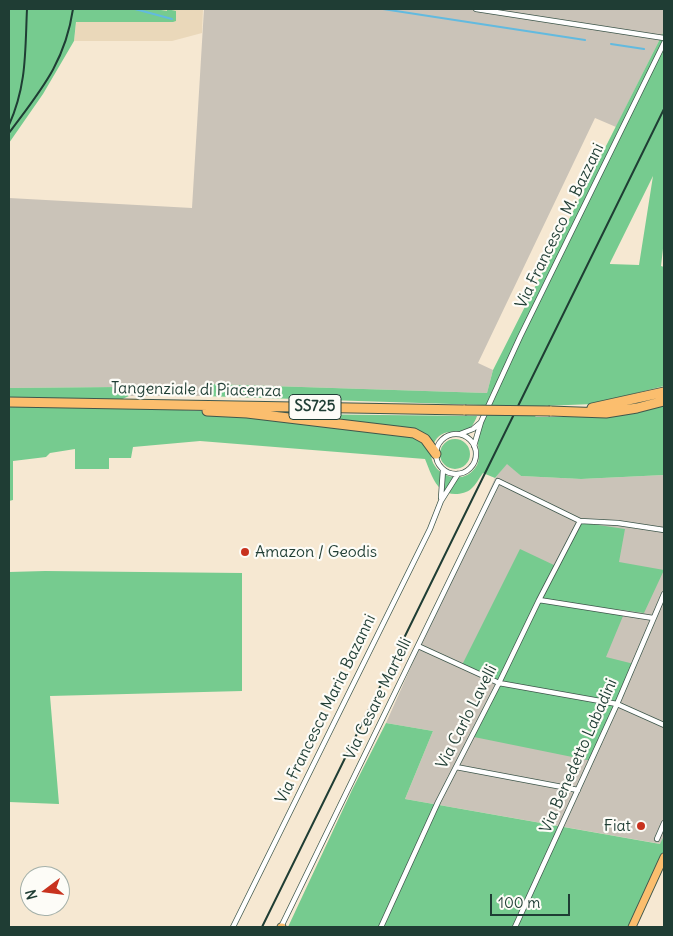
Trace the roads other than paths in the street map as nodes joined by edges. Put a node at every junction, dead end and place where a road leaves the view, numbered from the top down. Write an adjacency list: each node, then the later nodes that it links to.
1 (476, 9): 2 (street)
2 (664, 38)
3 (664, 43): 8 (street, Via Francesco M. Bazzani)
4 (663, 397): 7 (highway, Tangenziale di Piacenza); 7 (highway, Tangenziale di Piacenza)
5 (9, 402): 6 (highway, Tangenziale di Piacenza / SS725)
6 (165, 404): 7 (highway, Tangenziale di Piacenza / SS725, bridge); 11 (highway)
7 (562, 411)
8 (481, 422): 9 (street); 10 (street, Via Francesco M. Bazzani)
9 (460, 434): 10 (street); 11 (street)
10 (474, 446): 13 (street)
11 (436, 454): 12 (street)
12 (443, 470): 13 (street); 14 (street)
13 (458, 474): 14 (street)
14 (441, 501): 29 (street, Via Francesca Maria Bazanni)
15 (580, 521): 16 (street); 18 (street, Via Carlo Lavelli); 20 (street, Via Cesare Martelli)
16 (664, 530)
17 (664, 594): 19 (street, Via Benedetto Labadini)
18 (539, 600): 19 (street); 21 (street, Via Carlo Lavelli)
19 (653, 618): 22 (street, Via Benedetto Labadini)
20 (418, 646): 21 (street); 30 (street, Via Cesare Martelli)
21 (500, 683): 22 (street); 24 (street, Via Carlo Lavelli)
22 (617, 704): 23 (street); 25 (street, Via Benedetto Labadini)
23 (664, 725)
24 (456, 767): 25 (street); 31 (street, Via Carlo Lavelli)
25 (578, 790): 32 (street, Via Benedetto Labadini)
26 (664, 823): 27 (street)
27 (657, 839)
28 (664, 858): 33 (main road)
29 (233, 927)
30 (281, 927)
31 (381, 927)
32 (515, 927)
33 (632, 927)

